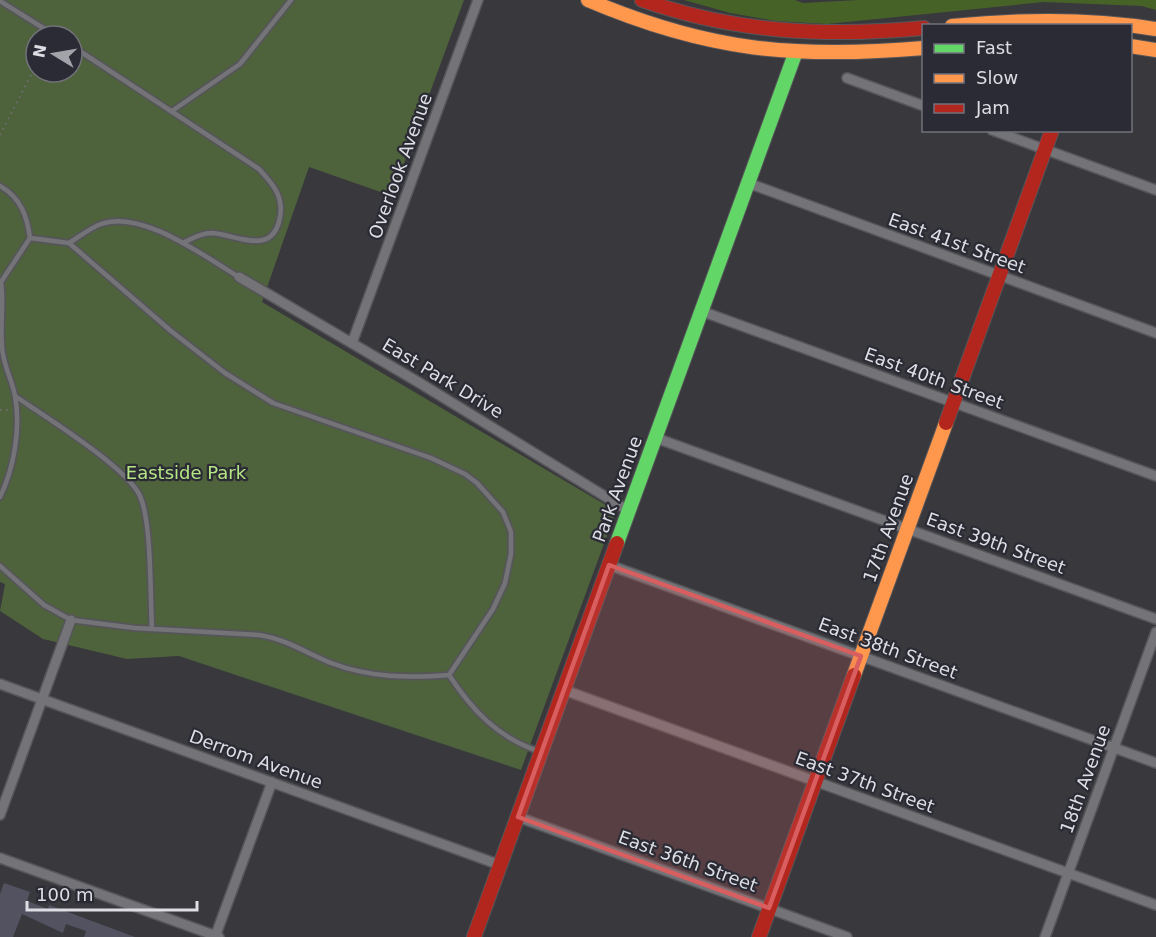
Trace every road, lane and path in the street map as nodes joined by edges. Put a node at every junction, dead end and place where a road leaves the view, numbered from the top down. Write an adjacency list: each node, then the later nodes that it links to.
1 (291, 0): 20 (lane)
2 (478, 0): 36 (street, Overlook Avenue)
3 (588, 0): 16 (street)
4 (642, 0): 10 (street)
5 (0, 1): 6 (lane)
6 (37, 24)
7 (979, 24): 8 (street)
8 (1122, 24)
9 (1132, 26): 11 (street)
10 (922, 28)
11 (1156, 29)
12 (1132, 46): 14 (street)
13 (922, 48): 16 (street)
14 (1156, 50)
15 (84, 54): 20 (lane)
16 (795, 54): 25 (street, Park Avenue)
17 (847, 78): 19 (street)
18 (26, 84): 23 (path)
19 (922, 105)
20 (172, 111): 29 (lane)
21 (997, 132): 24 (street)
22 (1051, 132): 24 (street, 17th Avenue)
23 (0, 135)
24 (1045, 150): 27 (street); 31 (street, 17th Avenue)
25 (748, 183): 31 (street, East 41st Street); 34 (street, Park Avenue)
26 (0, 186): 28 (lane)
27 (1156, 190)
28 (30, 238): 30 (lane); 33 (lane)
29 (185, 242): 30 (lane); 32 (lane)
30 (69, 243): 51 (lane)
31 (1000, 276): 35 (street, East 41st Street); 38 (street, 17th Avenue)
32 (239, 277): 36 (street, East Park Drive)
33 (0, 282): 37 (lane)
34 (701, 310): 38 (street, East 40th Street); 39 (street, Park Avenue)
35 (1156, 333)
36 (352, 343): 42 (street, East Park Drive)
37 (15, 396): 41 (lane); 48 (lane)
38 (954, 402): 40 (street, East 40th Street); 43 (street, 17th Avenue)
39 (656, 438): 42 (street, Park Avenue); 43 (street, East 39th Street)
40 (1156, 476)
41 (0, 496)
42 (629, 511): 44 (street, Park Avenue)
43 (907, 528): 47 (street, East 39th Street); 50 (street, 17th Avenue)
44 (609, 565): 50 (street, East 38th Street); 53 (street, Park Avenue)
45 (0, 566): 46 (lane)
46 (71, 620): 48 (lane); 54 (street)
47 (1156, 620)
48 (152, 629): 51 (lane)
49 (1156, 632): 55 (street, 18th Avenue)
50 (861, 656): 55 (street, East 38th Street); 59 (street, 17th Avenue)
51 (449, 675): 56 (lane)
52 (0, 684): 54 (street, Derrom Avenue)
53 (564, 690): 56 (street, Park Avenue); 59 (street, East 37th Street)
54 (42, 699): 58 (street, Derrom Avenue); 60 (street)
55 (1114, 748): 57 (street, East 38th Street); 64 (street, 18th Avenue)
56 (541, 752): 61 (street, Park Avenue)
57 (1156, 763)
58 (272, 782): 63 (street, Derrom Avenue); 67 (street)
59 (816, 782): 64 (street, East 37th Street); 66 (street, 17th Avenue)
60 (0, 815)
61 (518, 817): 63 (street, Park Avenue); 66 (street, East 36th Street)
62 (0, 858): 67 (street)
63 (500, 865): 68 (street, Park Avenue)
64 (1068, 873): 65 (street, East 37th Street); 71 (street, 18th Avenue)
65 (1156, 905)
66 (769, 909): 69 (street, 17th Avenue); 70 (street, East 36th Street)
67 (217, 937)
68 (474, 937)
69 (759, 937)
70 (847, 937)
71 (1045, 937)

